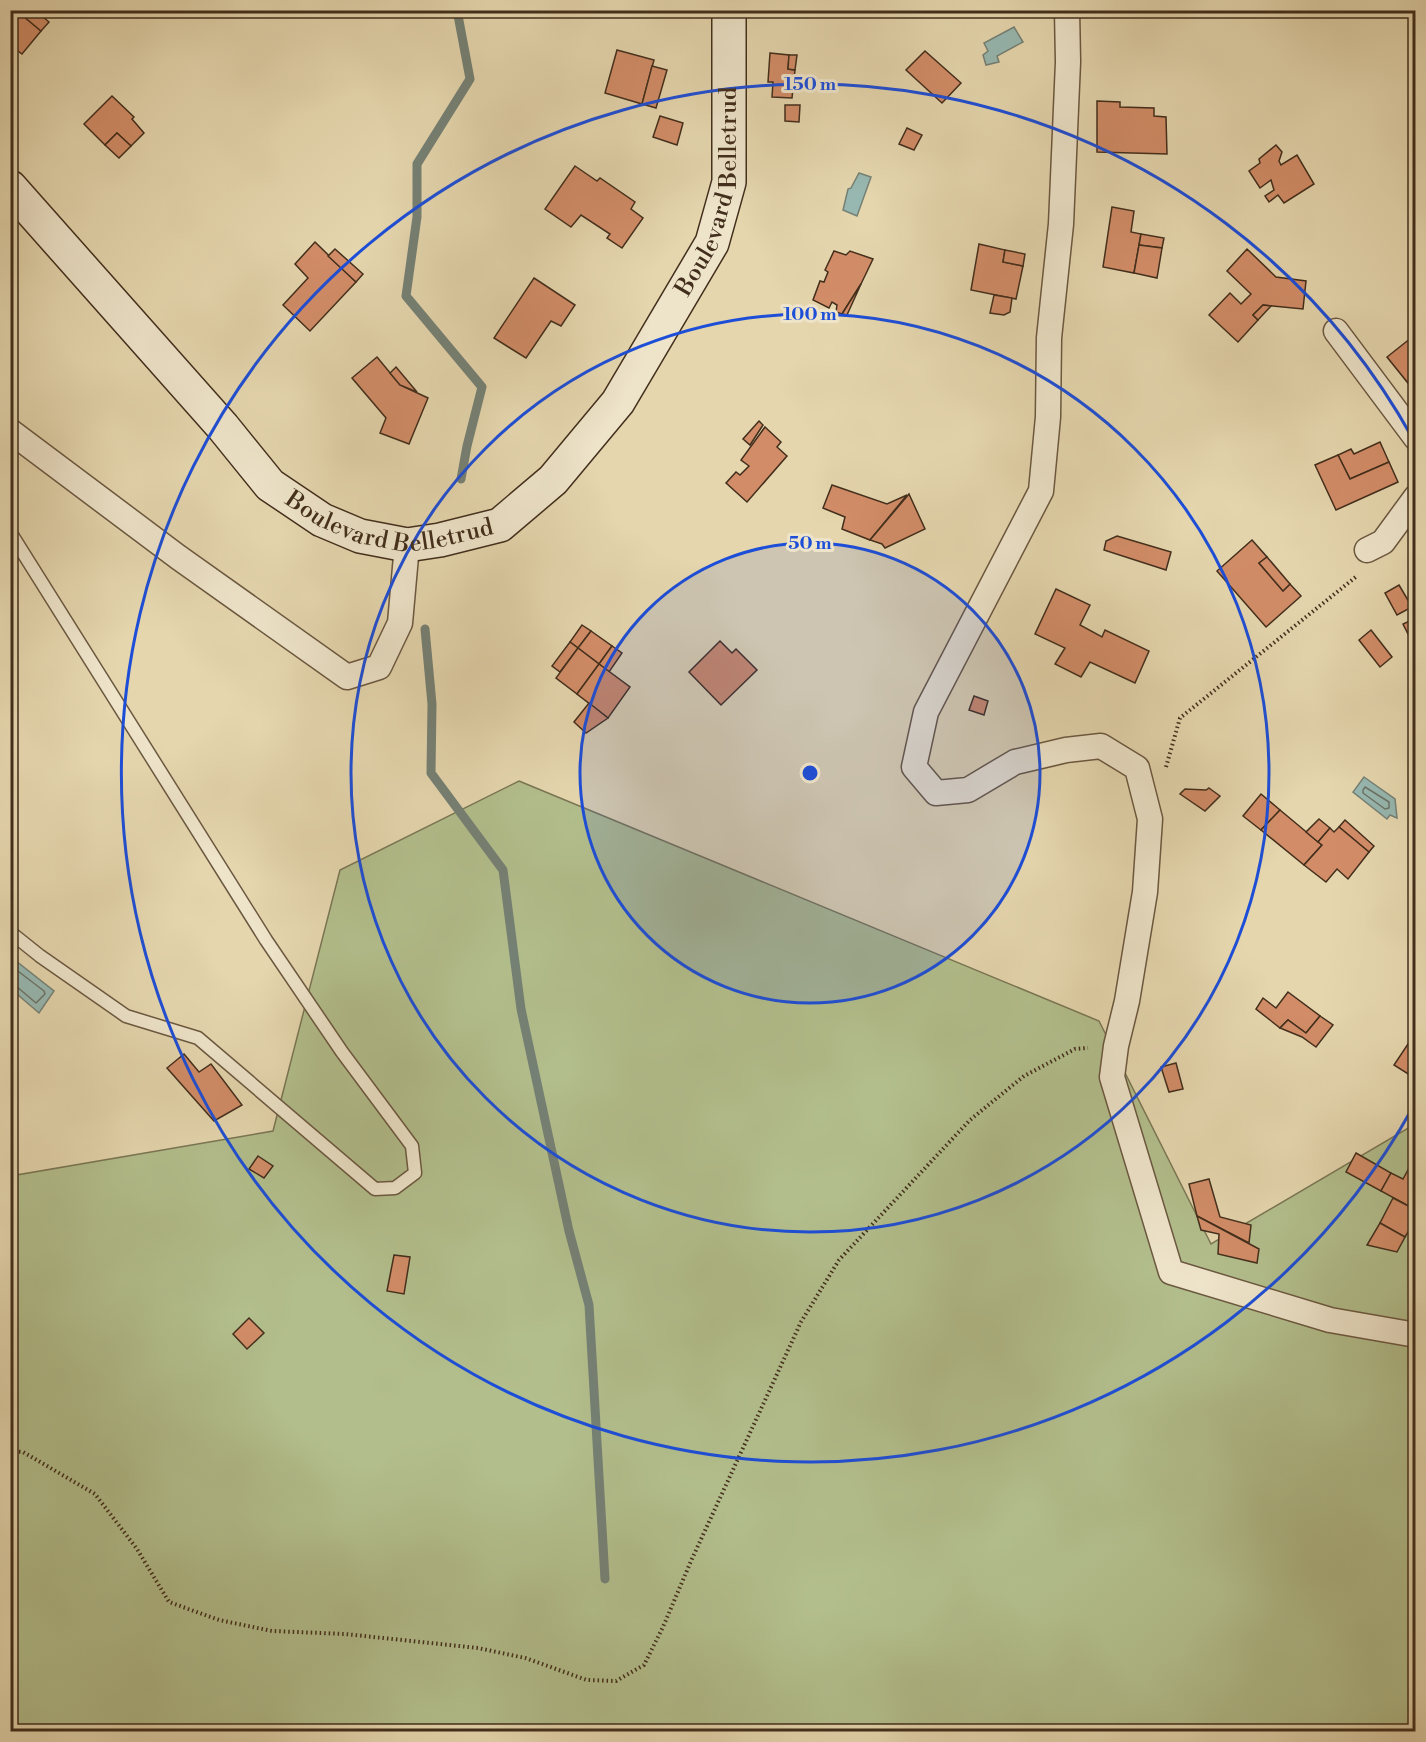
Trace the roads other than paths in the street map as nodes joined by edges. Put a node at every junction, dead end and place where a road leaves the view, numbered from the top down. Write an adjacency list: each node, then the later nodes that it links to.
1 (729, 10): 9 (main road, Boulevard Belletrud)
2 (1068, 10): 12 (street)
3 (10, 187): 9 (main road, Boulevard Belletrud)
4 (1336, 331): 6 (street)
5 (10, 431): 9 (street)
6 (1416, 438)
7 (1416, 497): 10 (street)
8 (10, 532): 11 (lane)
9 (407, 545)
10 (1367, 550)
11 (10, 932)
12 (1416, 1335)

